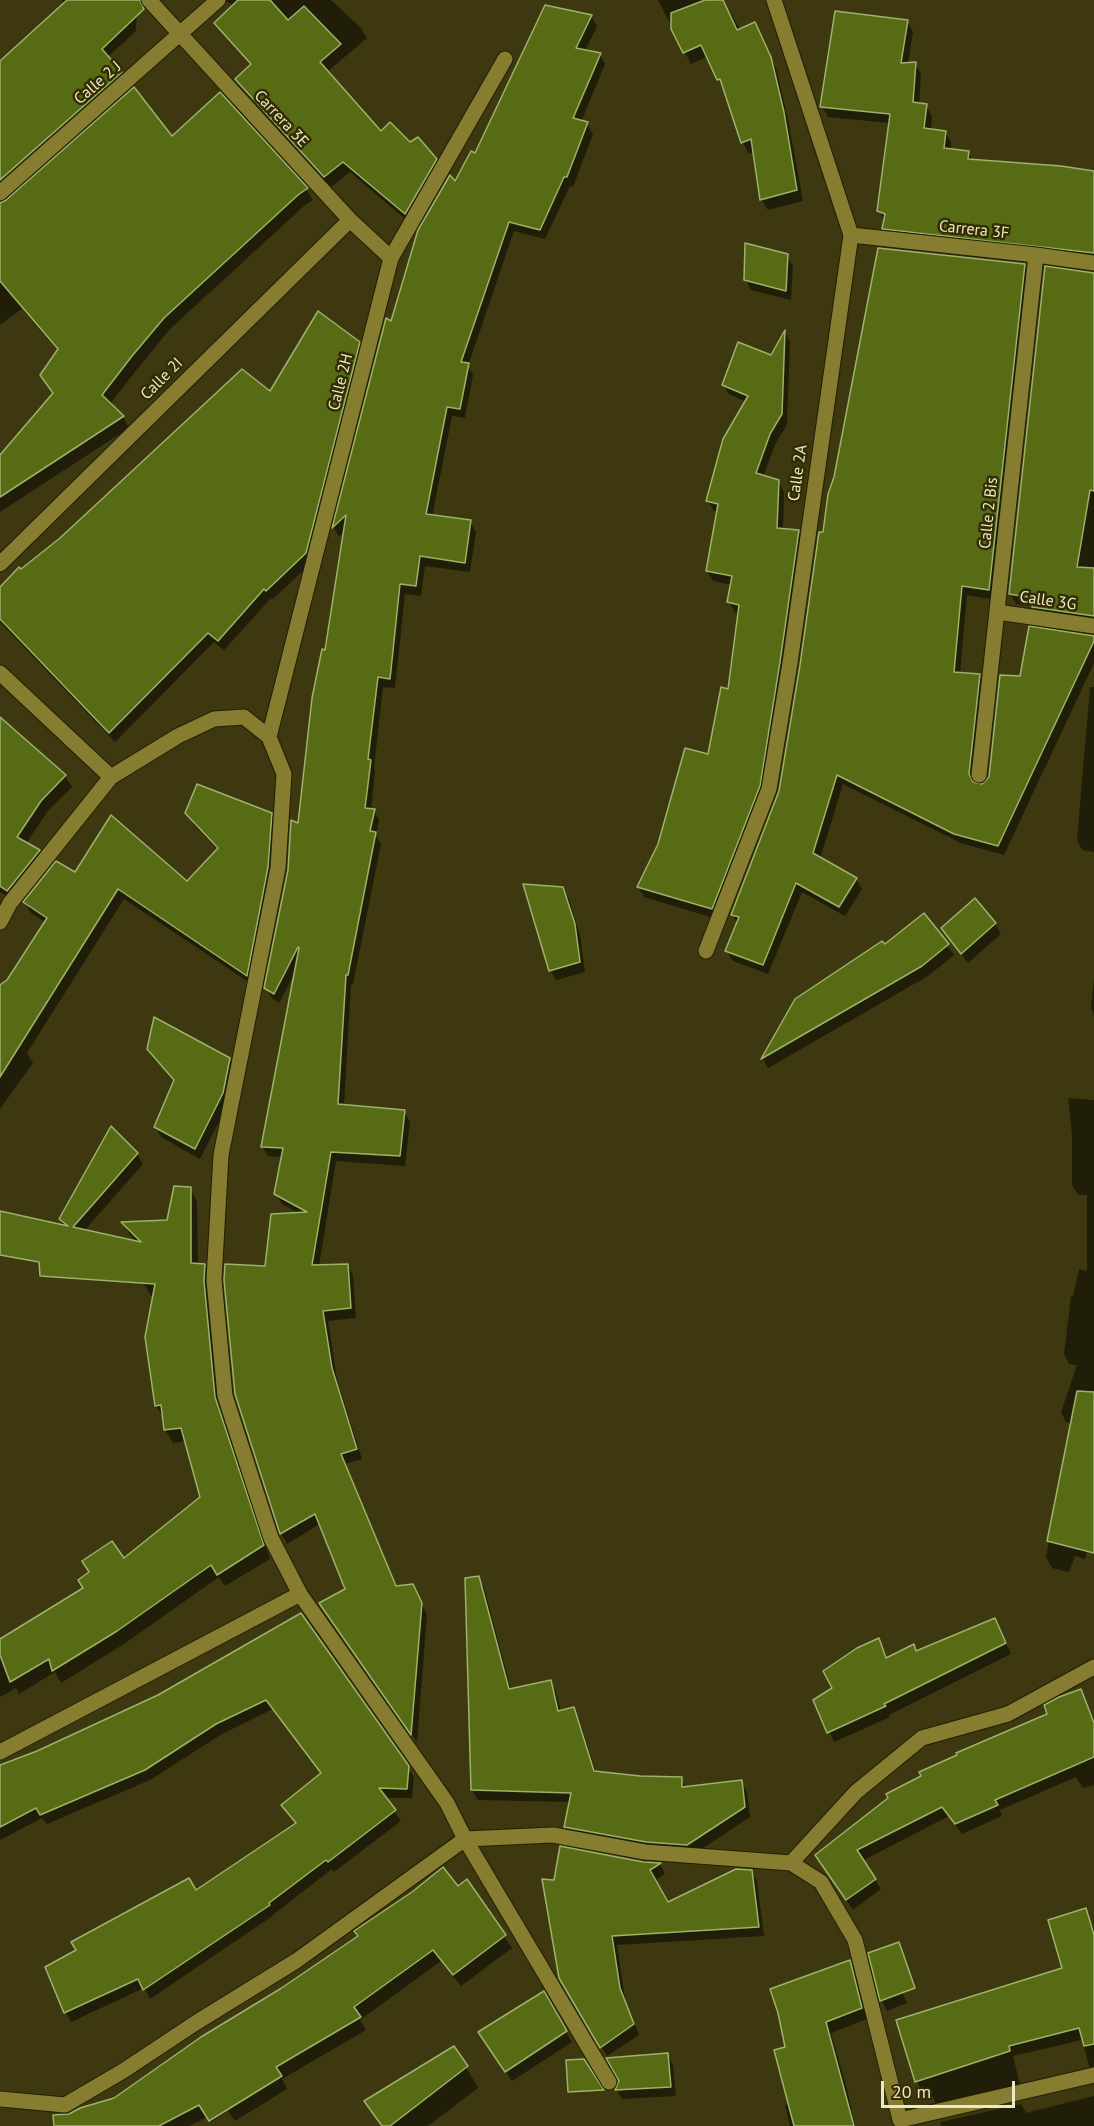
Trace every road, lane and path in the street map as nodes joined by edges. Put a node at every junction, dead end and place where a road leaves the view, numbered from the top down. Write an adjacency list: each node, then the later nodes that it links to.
1 (149, 0): 4 (street, Carrera 3E)
2 (219, 0): 4 (street, Calle 2 J)
3 (774, 0): 8 (street, Calle 2A)
4 (179, 35): 6 (street, Calle 2 J); 7 (street, Carrera 3E)
5 (505, 59): 10 (street, Calle 2H)
6 (0, 193)
7 (350, 220): 10 (street, Carrera 3E); 12 (street, Calle 2I)
8 (851, 236): 9 (street, Carrera 3F); 20 (street, Calle 2A)
9 (1036, 255): 11 (street, Carrera 3F); 13 (street, Calle 2 Bis)
10 (391, 258): 16 (street, Calle 2H)
11 (1094, 263)
12 (0, 564)
13 (997, 612): 14 (street, Calle 3G); 17 (street, Calle 2 Bis)
14 (1094, 626)
15 (0, 673): 18 (street)
16 (269, 737): 18 (street); 21 (street)
17 (978, 776)
18 (111, 777): 19 (street)
19 (0, 922)
20 (706, 951)
21 (300, 1594): 23 (street); 24 (street)
22 (1094, 1666): 25 (street)
23 (0, 1752)
24 (465, 1839): 25 (street); 27 (street); 28 (street)
25 (790, 1863): 26 (street)
26 (1094, 2075)
27 (609, 2082)
28 (0, 2099)

